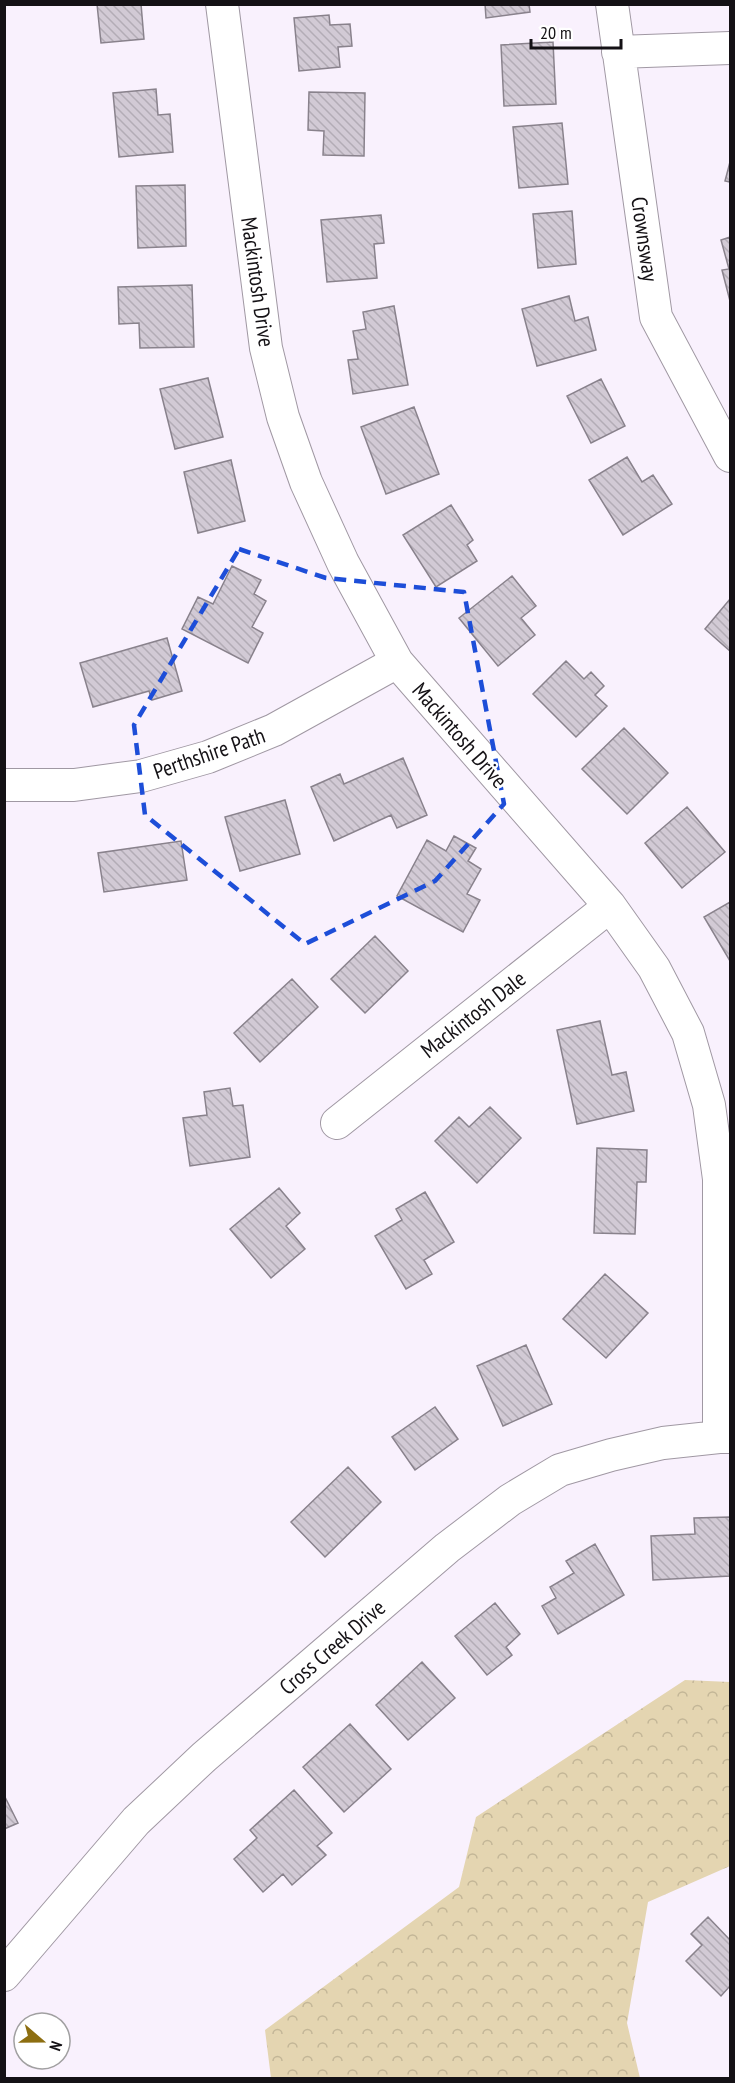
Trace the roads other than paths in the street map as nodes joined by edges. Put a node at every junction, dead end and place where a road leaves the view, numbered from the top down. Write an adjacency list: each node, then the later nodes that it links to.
1 (222, 4): 6 (street, Mackintosh Drive)
2 (612, 4): 4 (street, Crownsway)
3 (730, 48): 4 (street)
4 (618, 52): 5 (street, Crownsway)
5 (730, 456)
6 (397, 662): 7 (street, Perthshire Path); 8 (street, Mackintosh Drive)
7 (4, 785)
8 (610, 906): 9 (street, Mackintosh Dale); 10 (street, Mackintosh Drive)
9 (337, 1123)
10 (725, 1437): 11 (street, Cross Creek Drive)
11 (4, 1975)

